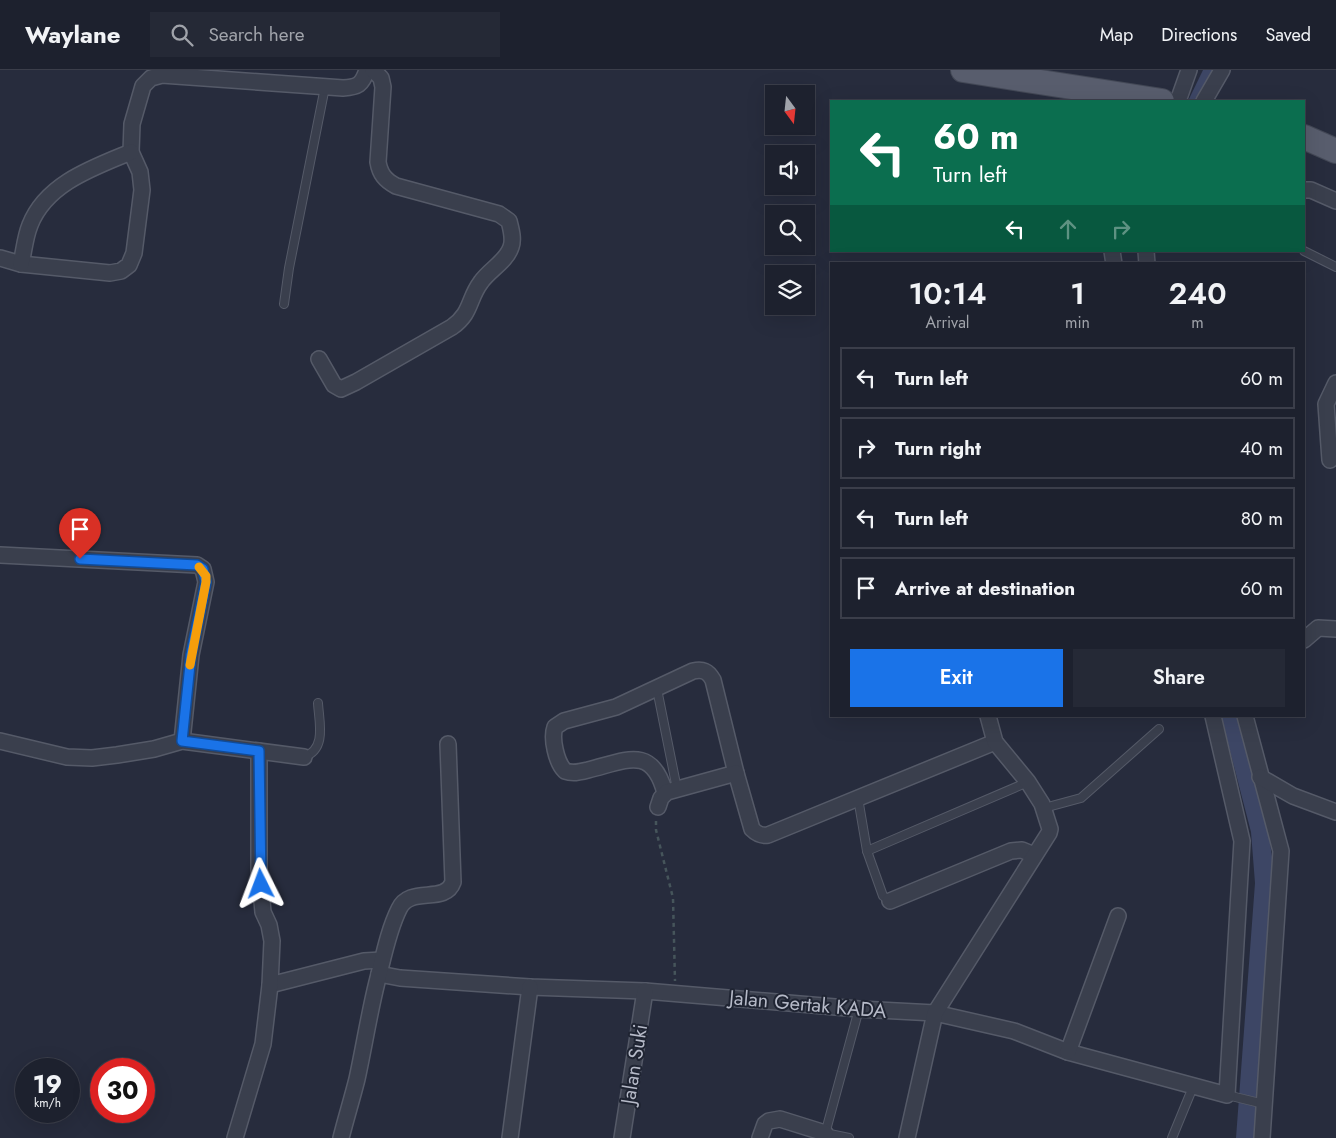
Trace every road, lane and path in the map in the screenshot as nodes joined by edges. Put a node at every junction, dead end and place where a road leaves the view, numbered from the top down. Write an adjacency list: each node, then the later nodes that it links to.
1 (367, 70): 6 (street)
2 (373, 70): 20 (street)
3 (963, 70): 7 (main road)
4 (1189, 70): 8 (street)
5 (1222, 70): 9 (street)
6 (325, 86): 11 (street); 19 (lane)
7 (1156, 100)
8 (1178, 100)
9 (1205, 100)
10 (1305, 137): 12 (main road)
11 (131, 152): 17 (street); 17 (street)
12 (1336, 152)
13 (1305, 190): 14 (street)
14 (1336, 201)
15 (1305, 252): 18 (lane)
16 (0, 258): 17 (street)
17 (21, 264)
18 (1336, 267)
19 (284, 304)
20 (319, 359)
21 (1336, 383): 22 (street)
22 (1330, 460)
23 (0, 555): 33 (street)
24 (1336, 629): 25 (street)
25 (1305, 639)
26 (658, 689): 38 (street); 41 (lane); 41 (street)
27 (318, 703): 37 (lane)
28 (988, 717): 34 (street)
29 (1213, 717): 59 (street)
30 (1245, 717): 39 (street)
31 (1159, 729): 44 (lane)
32 (0, 741): 33 (street)
33 (182, 741): 36 (street)
34 (995, 742): 40 (street); 42 (street)
35 (448, 744): 50 (street)
36 (259, 751): 37 (street); 51 (street)
37 (304, 757)
38 (736, 773): 41 (street); 42 (street)
39 (1260, 777): 45 (street); 60 (street)
40 (1028, 782): 44 (street); 46 (lane)
41 (671, 791): 43 (street)
42 (858, 798): 46 (lane)
43 (658, 807): 54 (path)
44 (1044, 808): 47 (street)
45 (1336, 812)
46 (867, 851): 48 (lane)
47 (1034, 855): 48 (street); 56 (street)
48 (890, 901)
49 (1118, 916): 57 (street)
50 (380, 967): 51 (street, Jalan Gertak KADA); 52 (street, Jalan Gertak KADA); 63 (street)
51 (270, 985): 62 (street)
52 (530, 987): 53 (street, Jalan Gertak KADA); 64 (street)
53 (645, 991): 54 (street, Jalan Gertak KADA); 65 (street, Jalan Suki)
54 (676, 993): 55 (street, Jalan Gertak KADA)
55 (859, 1009): 56 (street, Jalan Gertak KADA); 61 (lane)
56 (935, 1013): 57 (street, Jalan Gertak KADA); 68 (street)
57 (1068, 1052): 58 (street, Jalan Gertak KADA)
58 (1193, 1087): 59 (street, Jalan Gertak KADA); 69 (lane)
59 (1227, 1095): 60 (lane)
60 (1264, 1104): 70 (street)
61 (825, 1135): 66 (street); 67 (lane)
62 (235, 1138)
63 (341, 1138)
64 (510, 1138)
65 (622, 1138)
66 (760, 1138)
67 (849, 1138)
68 (907, 1138)
69 (1172, 1138)
70 (1262, 1138)

